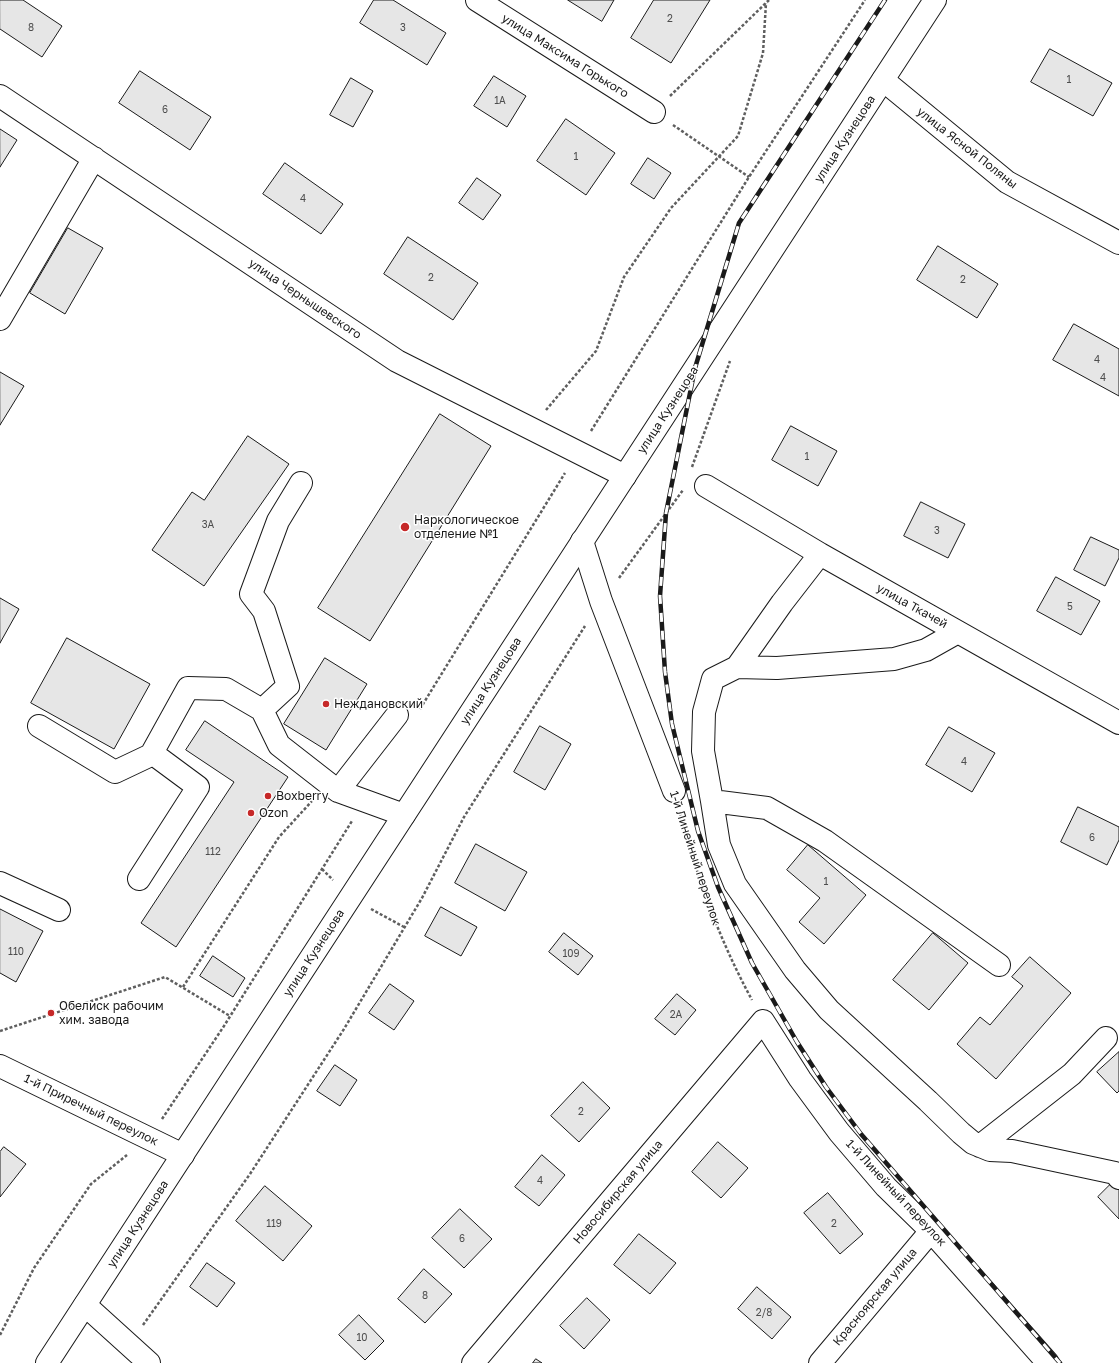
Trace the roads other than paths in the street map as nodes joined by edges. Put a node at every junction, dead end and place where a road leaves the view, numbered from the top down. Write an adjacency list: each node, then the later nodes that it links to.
1 (477, 0): 5 (street, улица Максима Горького)
2 (935, 0): 3 (street, улица Кузнецова)
3 (883, 80): 7 (street, улица Ясной Поляны); 9 (street, улица Кузнецова)
4 (0, 96): 6 (street, улица Чернышевского)
5 (654, 112)
6 (94, 158): 8 (street); 9 (street, улица Чернышевского)
7 (1119, 243)
8 (0, 319)
9 (625, 476): 12 (street, улица Кузнецова)
10 (301, 483): 16 (street)
11 (696, 487): 13 (street, улица Ткачей)
12 (582, 541): 22 (street, 1-й Линейный переулок); 24 (street, улица Кузнецова)
13 (820, 554): 14 (street, улица Ткачей); 15 (street)
14 (958, 632): 15 (street); 18 (street, улица Ткачей)
15 (737, 667): 23 (street)
16 (262, 710): 20 (street); 21 (street)
17 (397, 715): 21 (street)
18 (1119, 723)
19 (39, 726): 20 (street)
20 (153, 754): 25 (street)
21 (338, 791): 24 (street)
22 (674, 791)
23 (712, 801): 28 (street); 32 (street)
24 (404, 815): 33 (street, улица Кузнецова)
25 (139, 879)
26 (0, 883): 27 (street)
27 (59, 910)
28 (999, 965)
29 (764, 1021): 35 (street, 1-й Линейный переулок); 39 (street, Новосибирская улица)
30 (1106, 1038): 32 (street)
31 (0, 1066): 33 (street, 1-й Приречный переулок)
32 (980, 1146): 34 (street)
33 (183, 1155): 36 (street, улица Кузнецова)
34 (1119, 1178)
35 (931, 1231): 40 (street, Красноярская улица); 41 (street, 1-й Линейный переулок)
36 (85, 1305): 37 (street, улица Кузнецова); 38 (street)
37 (47, 1363)
38 (149, 1363)
39 (473, 1363)
40 (820, 1363)
41 (1048, 1363)

